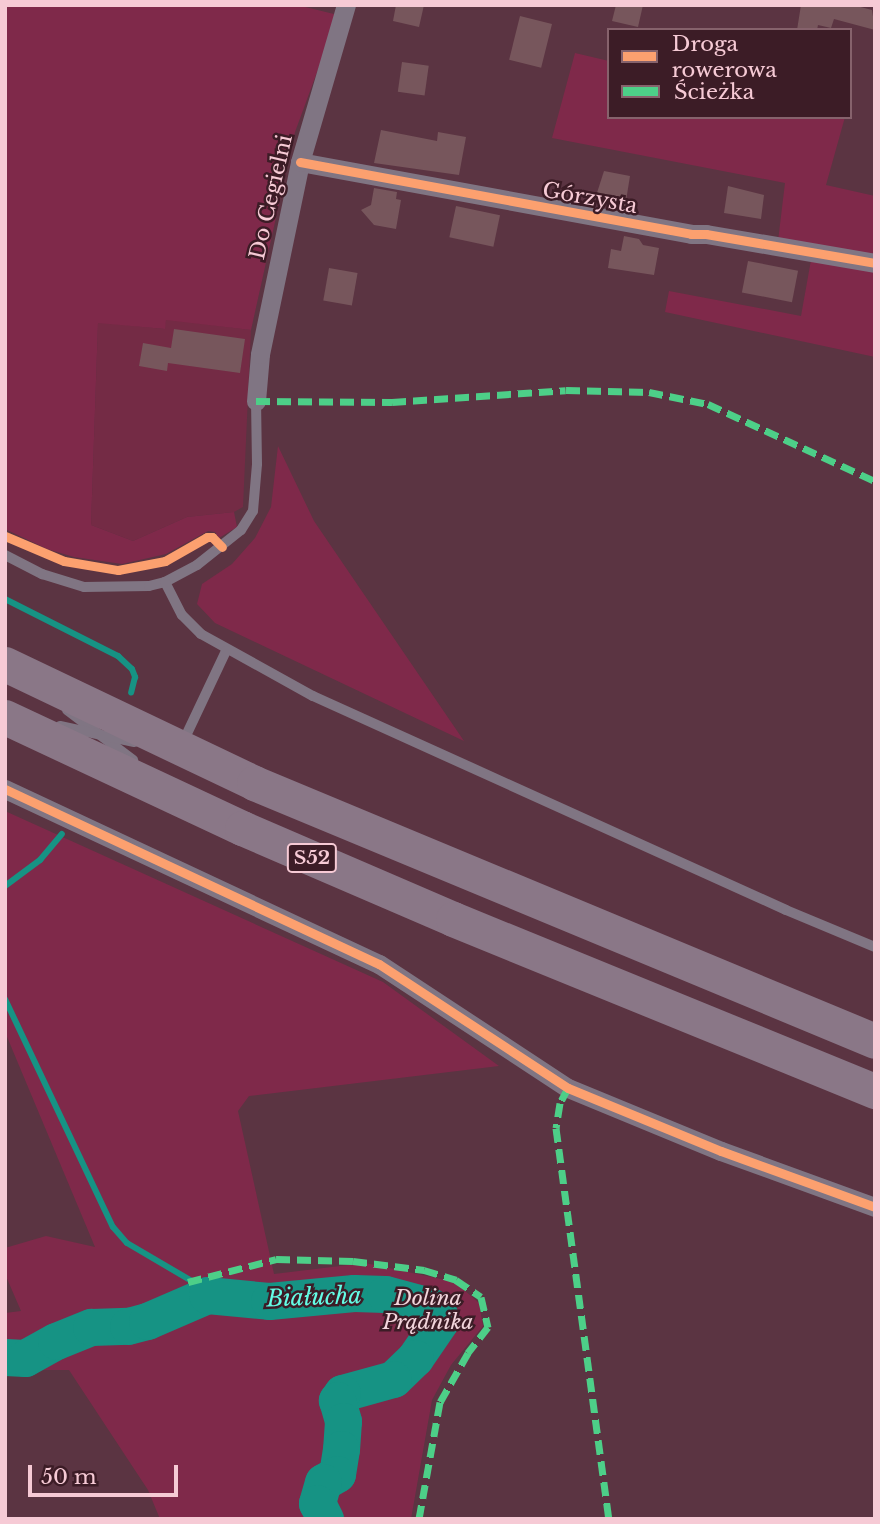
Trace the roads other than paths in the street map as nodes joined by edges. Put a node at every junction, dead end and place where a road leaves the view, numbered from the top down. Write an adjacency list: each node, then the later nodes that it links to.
1 (346, 5): 2 (street, Do Cegielni)
2 (300, 162): 3 (street, Górzysta); 4 (street, Do Cegielni)
3 (875, 263)
4 (256, 401): 6 (lane)
5 (5, 555): 6 (lane)
6 (165, 582): 7 (lane)
7 (226, 651): 13 (lane); 16 (lane)
8 (7, 665): 12 (lane); 13 (highway, S52)
9 (5, 715): 10 (lane); 15 (highway, S52)
10 (42, 722)
11 (54, 725): 12 (lane)
12 (102, 737): 13 (lane); 15 (lane)
13 (180, 749): 17 (highway, S52)
14 (5, 789): 19 (street)
15 (195, 807): 18 (highway, S52)
16 (875, 947)
17 (875, 1041)
18 (875, 1091)
19 (875, 1207)

